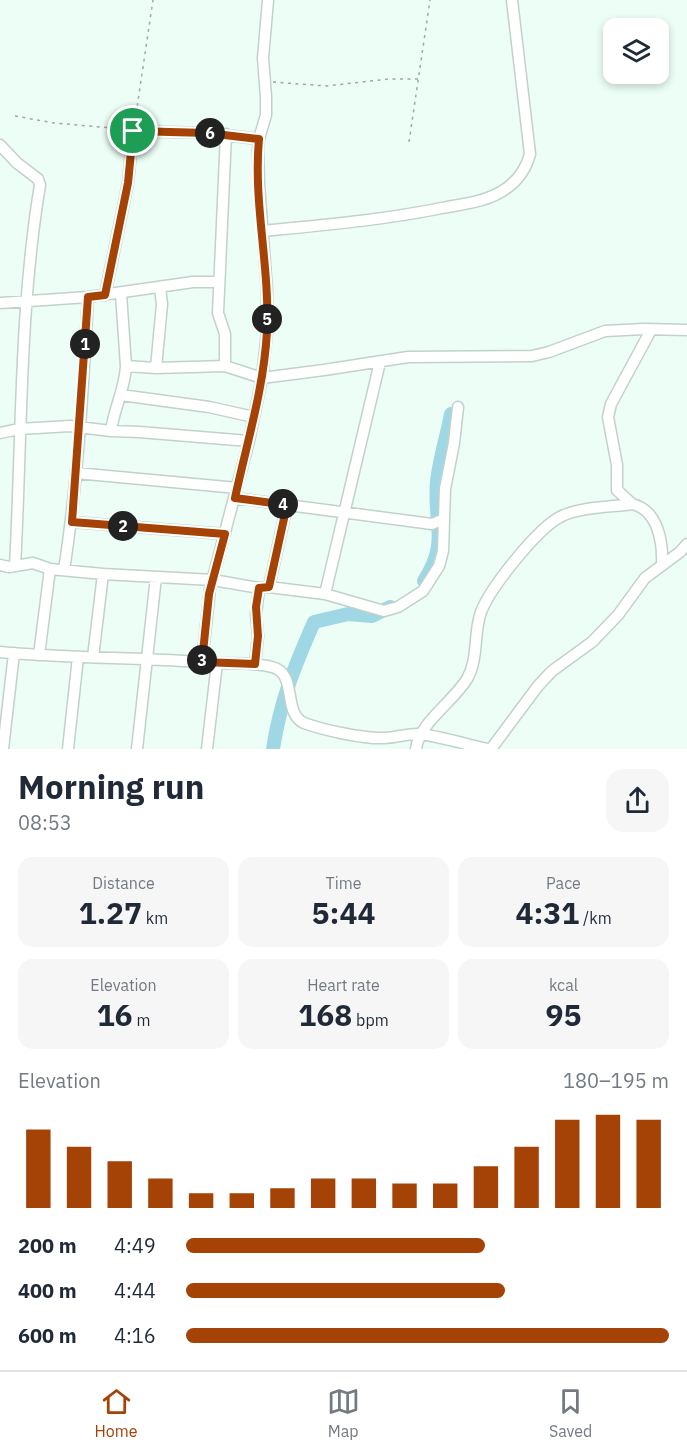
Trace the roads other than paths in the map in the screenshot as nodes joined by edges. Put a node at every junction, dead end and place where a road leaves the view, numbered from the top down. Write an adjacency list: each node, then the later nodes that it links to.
1 (268, 0): 4 (street)
2 (512, 0): 6 (street)
3 (225, 134): 4 (street); 7 (street); 10 (street)
4 (259, 139): 6 (street)
5 (0, 145): 12 (street)
6 (263, 231): 20 (street)
7 (218, 282): 8 (street); 18 (street)
8 (160, 287): 9 (street); 19 (street)
9 (121, 294): 10 (street); 17 (street)
10 (105, 295): 11 (street)
11 (88, 297): 12 (street); 24 (street)
12 (28, 301): 13 (street); 25 (street)
13 (0, 303)
14 (651, 330): 15 (street); 16 (street); 31 (street)
15 (687, 330)
16 (380, 362): 20 (street); 33 (street)
17 (126, 366): 19 (street); 21 (street)
18 (225, 366): 19 (street); 20 (street)
19 (156, 368)
20 (261, 378): 23 (street)
21 (121, 395): 23 (street); 26 (street)
22 (458, 407): 34 (street)
23 (254, 417): 28 (street)
24 (80, 428): 25 (street); 26 (street); 29 (street)
25 (20, 429): 27 (street); 40 (street)
26 (111, 431): 28 (street)
27 (0, 433)
28 (249, 441): 30 (street)
29 (76, 473): 30 (street); 35 (street)
30 (236, 493): 32 (street); 36 (street)
31 (632, 504): 39 (street); 58 (street)
32 (287, 505): 33 (street); 46 (street)
33 (343, 512): 34 (street); 47 (street)
34 (444, 519): 47 (street)
35 (72, 522): 36 (street); 42 (street)
36 (225, 534): 45 (street)
37 (687, 544): 39 (street)
38 (0, 565): 40 (street)
39 (662, 565): 64 (street)
40 (15, 566): 41 (street)
41 (50, 569): 42 (street); 50 (street)
42 (64, 570): 43 (street)
43 (103, 574): 44 (street); 52 (street)
44 (156, 577): 45 (street); 53 (street)
45 (213, 580): 46 (street); 54 (street)
46 (264, 588): 47 (street); 56 (street)
47 (325, 594)
48 (0, 652): 49 (street)
49 (14, 653): 50 (street); 57 (street)
50 (39, 655): 51 (street)
51 (78, 657): 52 (street); 60 (street)
52 (93, 657): 53 (street)
53 (146, 658): 54 (street); 61 (street)
54 (202, 662): 55 (street)
55 (217, 663): 56 (street); 62 (street)
56 (255, 664): 58 (street)
57 (3, 714): 59 (street)
58 (420, 734): 63 (street); 64 (street)
59 (3, 749)
60 (68, 749)
61 (137, 749)
62 (207, 749)
63 (416, 749)
64 (489, 749)

